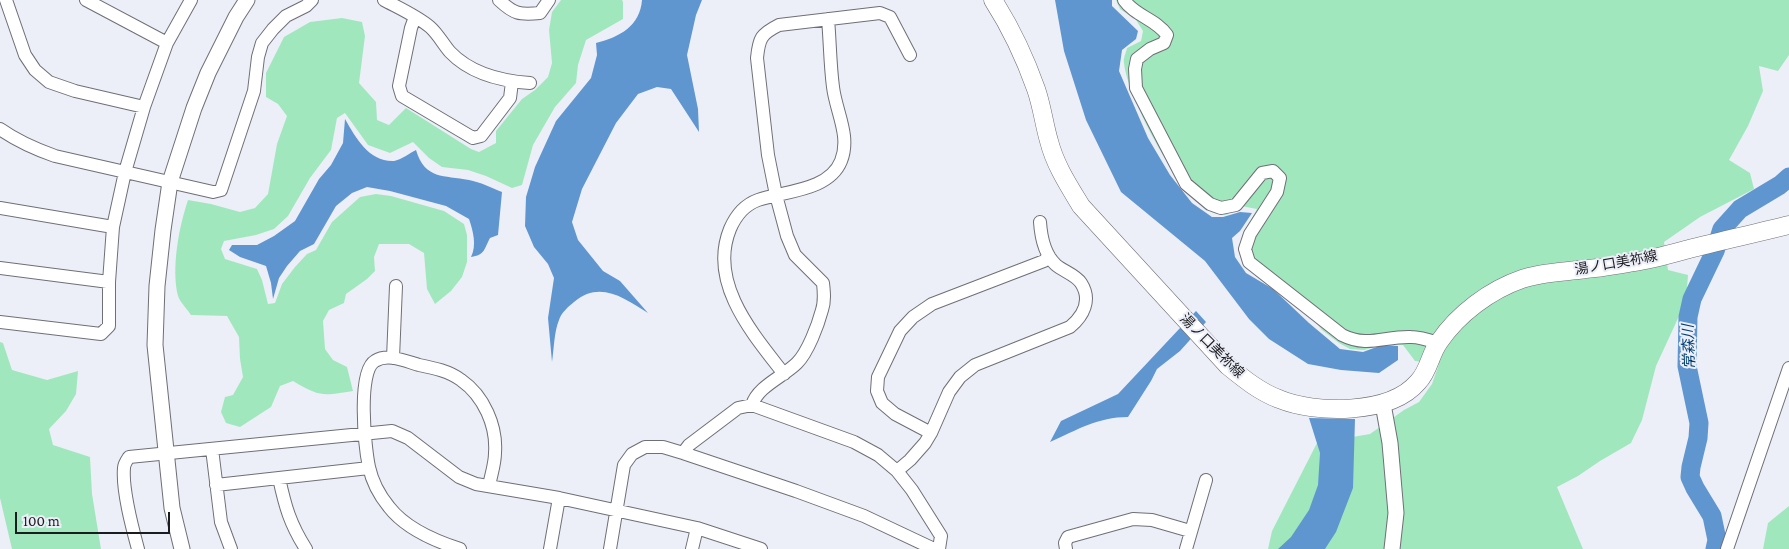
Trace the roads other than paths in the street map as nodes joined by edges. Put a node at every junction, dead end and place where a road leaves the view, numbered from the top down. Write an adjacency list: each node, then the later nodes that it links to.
1 (86, 0): 13 (street)
2 (191, 0): 13 (street)
3 (247, 0): 20 (street)
4 (312, 0): 20 (street)
5 (384, 0): 11 (street)
6 (499, 0): 7 (street)
7 (549, 0)
8 (993, 0): 36 (main road, 湯ノ口美祢線)
9 (1124, 0): 31 (street)
10 (4, 2): 17 (street)
11 (415, 17): 15 (street); 15 (street)
12 (828, 18): 14 (street); 21 (street); 21 (street)
13 (167, 43): 17 (street)
14 (910, 55)
15 (512, 82): 16 (street)
16 (530, 83)
17 (144, 107): 19 (street)
18 (0, 128): 19 (street)
19 (125, 172): 20 (street); 25 (street)
20 (170, 182): 40 (street)
21 (776, 195): 34 (street); 34 (street)
22 (0, 208): 25 (street)
23 (1040, 222): 26 (street)
24 (1789, 225): 31 (main road, 湯ノ口美祢線)
25 (113, 227): 28 (street)
26 (1049, 256): 38 (street); 38 (street)
27 (0, 268): 28 (street)
28 (109, 282): 30 (street)
29 (396, 286): 32 (street)
30 (0, 322)
31 (1438, 343): 36 (main road, 湯ノ口美祢線)
32 (393, 358): 37 (street); 47 (street)
33 (1789, 368): 66 (street)
34 (784, 374): 35 (street)
35 (752, 405): 41 (street); 43 (street)
36 (1375, 405): 65 (street)
37 (365, 433): 39 (street); 42 (street); 47 (street)
38 (931, 433): 43 (street)
39 (212, 449): 40 (street); 46 (street)
40 (166, 453): 52 (street); 53 (street)
41 (683, 453): 49 (street); 61 (street)
42 (369, 468): 44 (street); 56 (street)
43 (897, 471): 62 (street)
44 (279, 478): 46 (street); 55 (street)
45 (1206, 480): 51 (street)
46 (216, 485): 54 (street)
47 (489, 486): 48 (street)
48 (559, 498): 49 (street); 57 (street)
49 (617, 509): 50 (street); 58 (street)
50 (697, 528): 59 (street); 60 (street)
51 (1190, 531): 63 (street); 64 (street)
52 (138, 549)
53 (182, 549)
54 (231, 549)
55 (306, 549)
56 (460, 549)
57 (550, 549)
58 (610, 549)
59 (692, 549)
60 (761, 549)
61 (934, 549)
62 (939, 549)
63 (1066, 549)
64 (1186, 549)
65 (1392, 549)
66 (1727, 549)

